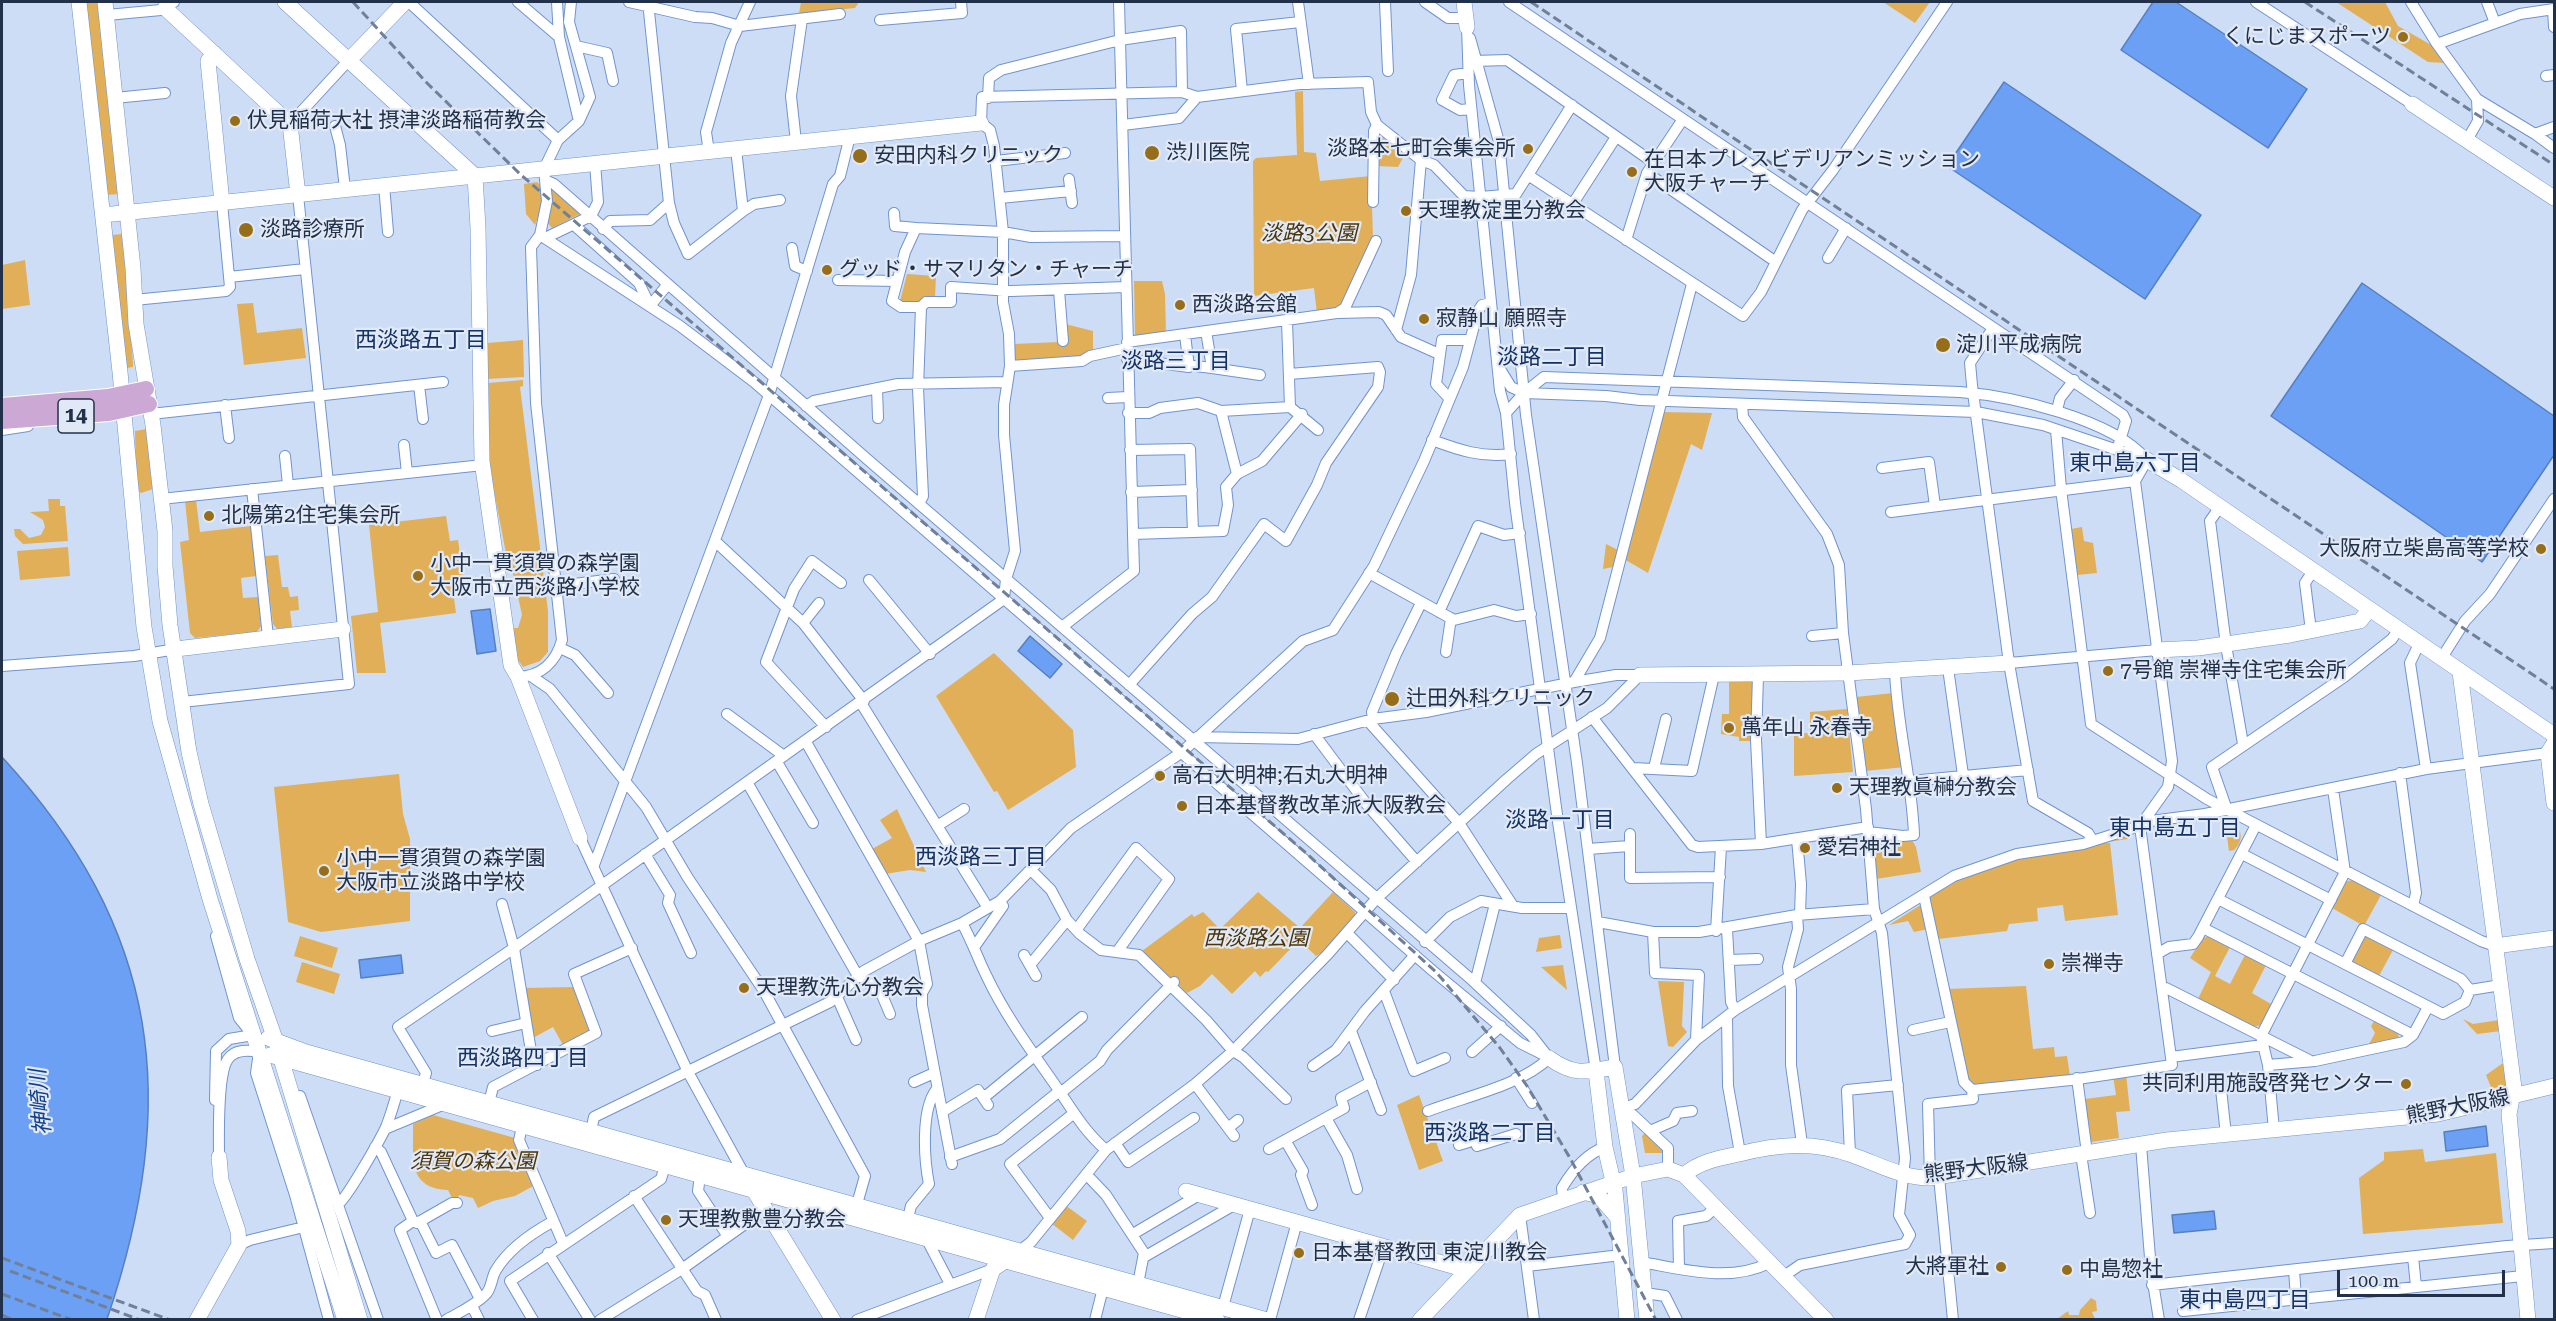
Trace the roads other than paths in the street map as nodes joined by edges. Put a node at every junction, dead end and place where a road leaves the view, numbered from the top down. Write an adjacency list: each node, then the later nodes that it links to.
1 (79, 2): 101 (street)
2 (285, 2): 39 (street)
3 (405, 2): 39 (street)
4 (409, 2): 66 (street)
5 (519, 2): 34 (street)
6 (557, 2): 34 (street)
7 (570, 2): 37 (street)
8 (629, 2): 21 (street)
9 (750, 2): 32 (street)
10 (961, 2): 28 (street)
11 (1119, 2): 35 (street)
12 (1298, 2): 29 (street)
13 (1385, 2): 41 (street)
14 (1425, 2): 30 (street)
15 (1464, 2): 30 (street)
16 (1509, 2): 55 (street)
17 (1947, 2): 96 (street)
18 (2256, 2): 52 (street)
19 (2411, 2): 36 (street)
20 (2487, 2): 31 (street)
21 (648, 4): 32 (street); 73 (street)
22 (169, 5): 24 (street); 38 (street)
23 (2525, 7): 25 (street); 31 (street)
24 (106, 8): 49 (street)
25 (2554, 9): 33 (street)
26 (840, 14): 27 (street)
27 (802, 19): 32 (street); 68 (street)
28 (880, 20)
29 (1300, 22): 43 (street); 45 (street)
30 (1466, 23): 40 (street)
31 (2495, 23): 36 (street)
32 (740, 26): 71 (street)
33 (2554, 27)
34 (559, 37): 56 (street)
35 (1120, 40): 44 (street); 47 (street); 50 (street)
36 (2437, 44): 51 (street)
37 (576, 46): 42 (street); 56 (street)
38 (214, 53): 58 (street); 93 (street)
39 (348, 61): 58 (street); 80 (street)
40 (1471, 66): 53 (street); 54 (street); 54 (street); 87 (street)
41 (1388, 71)
42 (613, 81)
43 (1309, 84): 45 (street); 60 (street)
44 (1182, 92): 47 (street); 48 (street)
45 (1242, 92): 48 (street)
46 (165, 93): 49 (street)
47 (1121, 93): 50 (street); 59 (street)
48 (1197, 97): 59 (street)
49 (115, 98): 99 (street)
50 (988, 98): 57 (street)
51 (2477, 99): 63 (street); 67 (street)
52 (2412, 104): 67 (street)
53 (1572, 105): 65 (street); 81 (street)
54 (1472, 109): 88 (street)
55 (1683, 119): 77 (street); 96 (street)
56 (579, 121): 66 (street)
57 (981, 123): 64 (street); 75 (street)
58 (290, 124): 86 (street)
59 (1122, 125): 109 (street)
60 (1377, 125): 74 (street); 92 (street)
61 (335, 126): 84 (street)
62 (2554, 127): 63 (street)
63 (2535, 134): 69 (street)
64 (850, 136): 68 (street); 117 (street)
65 (1616, 137): 77 (street); 97 (street)
66 (558, 140): 79 (street)
67 (2467, 140): 90 (street)
68 (796, 142): 70 (street)
69 (2554, 148)
70 (736, 149): 71 (street); 98 (street)
71 (709, 152): 73 (street)
72 (1065, 153): 75 (street)
73 (666, 156): 76 (street); 94 (street)
74 (1421, 160): 88 (street); 133 (street)
75 (996, 161): 89 (street)
76 (595, 163): 79 (street); 102 (street)
77 (1654, 163): 78 (street)
78 (1647, 173): 111 (street); 115 (street)
79 (544, 175): 80 (street); 102 (street); 110 (street)
80 (475, 176): 83 (street); 201 (street)
81 (1528, 176): 87 (street); 97 (street)
82 (1069, 179): 85 (street)
83 (384, 185): 84 (street); 107 (street)
84 (345, 189): 86 (street)
85 (1071, 191): 89 (street); 95 (street)
86 (298, 195): 93 (street); 116 (street)
87 (1504, 195): 88 (street); 141 (street)
88 (1480, 197): 127 (street)
89 (1000, 198): 108 (street)
90 (2554, 198)
91 (780, 200): 98 (street)
92 (1373, 202)
93 (222, 203): 99 (street); 118 (street)
94 (669, 203): 98 (street); 106 (street)
95 (1072, 203)
96 (1808, 203): 105 (street); 115 (street)
97 (1572, 205): 111 (street)
98 (743, 211)
99 (127, 213): 101 (street); 126 (street)
100 (894, 213): 104 (street)
101 (103, 215): 168 (street)
102 (591, 216): 103 (street); 106 (street)
103 (574, 225): 110 (street); 128 (street)
104 (916, 228): 108 (street); 120 (street)
105 (1846, 228): 114 (street); 132 (street)
106 (603, 229): 122 (street)
107 (388, 232)
108 (1003, 232): 109 (street); 124 (street)
109 (1125, 236): 123 (street)
110 (543, 237): 128 (street); 229 (street)
111 (1626, 240): 121 (street)
112 (1376, 241): 130 (street)
113 (792, 248): 117 (street)
114 (1828, 258)
115 (1776, 262): 121 (street)
116 (305, 269): 118 (street); 160 (street)
117 (807, 271): 147 (street)
118 (229, 277): 126 (street)
119 (838, 280): 120 (street)
120 (897, 281): 129 (street)
121 (1692, 284): 153 (street)
122 (668, 285): 128 (street); 147 (street)
123 (1126, 287): 125 (street); 138 (street)
124 (1003, 290): 125 (street); 129 (street); 142 (street)
125 (1059, 290): 137 (street)
126 (134, 300): 167 (street)
127 (1491, 303): 136 (street); 140 (street)
128 (650, 306): 161 (street)
129 (921, 308): 151 (street)
130 (1337, 313): 131 (street); 133 (street)
131 (1287, 321): 134 (street); 145 (street)
132 (1993, 328): 149 (street); 159 (street)
133 (1396, 330): 139 (street)
134 (1206, 332): 135 (street); 144 (street)
135 (1185, 335): 138 (street); 138 (street)
136 (1470, 340): 139 (street); 164 (street)
137 (1063, 341)
138 (1127, 350): 142 (street); 162 (street)
139 (1439, 354): 164 (street)
140 (1496, 360): 158 (street); 181 (street)
141 (1522, 363): 148 (street); 158 (street)
142 (1010, 366): 152 (street)
143 (1195, 366): 144 (street)
144 (1212, 368): 146 (street)
145 (1289, 374): 175 (street); 267 (street)
146 (1260, 375)
147 (775, 376): 161 (street); 174 (street)
148 (1541, 380): 153 (street); 158 (street)
149 (2074, 380): 178 (street); 192 (street)
150 (443, 382): 155 (street)
151 (919, 382): 152 (street); 156 (street); 215 (street)
152 (1007, 382): 226 (street)
153 (1666, 382): 154 (street); 166 (street)
154 (1729, 384): 157 (street); 169 (street)
155 (419, 385): 160 (street); 185 (street)
156 (877, 388): 174 (street); 184 (street)
157 (1888, 389): 159 (street); 176 (street)
158 (1524, 393): 166 (street); 181 (street); 266 (street)
159 (1974, 393): 178 (street); 179 (street)
160 (318, 395): 172 (street); 205 (street)
161 (769, 395): 197 (street); 222 (street)
162 (1128, 397): 163 (street); 180 (street)
163 (1108, 398)
164 (1449, 398): 193 (street)
165 (2, 400): 170 (street)
166 (1661, 401): 169 (street); 266 (street)
167 (148, 402): 168 (main road, 14); 172 (street); 212 (street)
168 (123, 403): 170 (main road, 14); 183 (main road, 14); 252 (street)
169 (1728, 403): 171 (street)
170 (24, 404): 173 (main road, 14)
171 (1742, 404): 176 (street); 242 (street)
172 (225, 405): 190 (street)
173 (2, 406)
174 (806, 406): 191 (street)
175 (1290, 407): 177 (street); 182 (street)
176 (1887, 408): 179 (street)
177 (1221, 411): 180 (street); 204 (street)
178 (2057, 411): 192 (street)
179 (1976, 412): 189 (street); 213 (street)
180 (1128, 413): 195 (street)
181 (1506, 413): 198 (street)
182 (1302, 414): 188 (street); 204 (street)
183 (81, 415): 186 (main road, 14); 187 (street)
184 (878, 418)
185 (423, 419)
186 (2, 421)
187 (2, 430)
188 (1318, 430)
189 (2056, 430): 196 (street); 209 (street)
190 (229, 438)
191 (844, 439): 197 (street); 215 (street)
192 (2122, 439): 196 (street); 200 (street)
193 (1431, 440): 198 (street); 224 (street)
194 (404, 445): 203 (street)
195 (1130, 450): 210 (street); 211 (street)
196 (2117, 450): 200 (street)
197 (834, 451): 230 (street)
198 (1511, 454): 220 (street)
199 (285, 456): 207 (street)
200 (2146, 460): 206 (street); 217 (street)
201 (483, 465): 203 (street); 264 (street)
202 (1882, 468): 216 (street)
203 (407, 473): 205 (street)
204 (1237, 474): 219 (street)
205 (327, 481): 207 (street); 238 (street)
206 (2135, 481): 209 (street); 250 (street)
207 (288, 485): 208 (street)
208 (252, 489): 212 (street); 244 (street)
209 (2061, 489): 213 (street); 254 (street)
210 (1192, 490): 211 (street); 219 (street)
211 (1131, 492): 221 (street)
212 (161, 499): 249 (street)
213 (1988, 499): 216 (street); 256 (street)
214 (2554, 499): 255 (street)
215 (919, 504): 226 (street)
216 (1935, 506): 218 (street)
217 (2219, 508): 223 (street); 247 (street)
218 (1890, 512)
219 (1193, 532): 221 (street)
220 (1520, 533): 235 (street); 236 (street)
221 (1133, 534): 239 (street)
222 (715, 541): 233 (street); 297 (street)
223 (2313, 571): 234 (street); 241 (street)
224 (1369, 573): 232 (street); 282 (street)
225 (614, 579): 229 (street)
226 (1006, 579): 230 (street); 239 (street)
227 (869, 580): 253 (street)
228 (841, 583): 233 (street)
229 (558, 586): 248 (street)
230 (1004, 599): 245 (street); 253 (street)
231 (819, 603): 237 (street)
232 (1421, 603): 236 (street); 276 (street)
233 (787, 607): 237 (street); 278 (street)
234 (2369, 610): 240 (street); 241 (street)
235 (1531, 614): 236 (street); 268 (street)
236 (1445, 615): 251 (street)
237 (803, 623): 271 (street)
238 (343, 629): 244 (street); 270 (street)
239 (1064, 629): 245 (street); 267 (street)
240 (2398, 630): 246 (street); 284 (street)
241 (2311, 631): 247 (street)
242 (1843, 633): 243 (street); 261 (street)
243 (1812, 636)
244 (268, 637): 249 (street)
245 (1056, 644): 277 (street)
246 (2419, 644): 255 (street); 292 (street)
247 (2226, 645): 250 (street); 284 (street)
248 (560, 648): 264 (street); 269 (street)
249 (176, 649): 252 (street); 270 (street)
250 (2157, 650): 254 (street); 296 (street)
251 (1446, 652)
252 (149, 653): 257 (street); 392 (street)
253 (930, 654): 271 (street)
254 (2082, 657): 256 (street); 296 (street)
255 (2441, 659): 260 (street)
256 (2009, 663): 258 (street); 293 (street)
257 (2, 666)
258 (1948, 668): 259 (street); 295 (street)
259 (1895, 671): 261 (street); 298 (street)
260 (2460, 672): 281 (street); 289 (street)
261 (1848, 673): 265 (street); 309 (street)
262 (1640, 675): 263 (street); 266 (street); 274 (street)
263 (1714, 675): 265 (street); 291 (street)
264 (525, 676): 297 (street); 311 (street)
265 (1758, 676): 315 (street)
266 (1570, 683): 268 (street); 279 (street)
267 (1129, 685): 272 (street)
268 (1541, 690): 276 (street); 285 (street)
269 (608, 693)
270 (182, 702): 394 (street)
271 (863, 702): 278 (street); 308 (street)
272 (1158, 711): 277 (street); 282 (street)
273 (728, 714): 288 (street)
274 (1592, 717): 279 (street); 290 (street)
275 (1666, 719): 291 (street)
276 (1370, 720): 280 (street); 305 (street)
277 (1149, 723): 287 (street)
278 (826, 727): 283 (street)
279 (1572, 732): 285 (street); 318 (street)
280 (1314, 734): 282 (street); 321 (street)
281 (2554, 735)
282 (1195, 739): 287 (street); 328 (street)
283 (806, 741): 288 (street); 351 (street)
284 (2243, 744): 303 (street)
285 (1548, 745): 305 (street); 337 (street)
286 (2551, 748): 289 (street); 301 (street)
287 (1182, 752): 323 (street); 339 (street)
288 (781, 759): 299 (street); 304 (street)
289 (2472, 763): 292 (street); 355 (street)
290 (1633, 768): 291 (street); 317 (street)
291 (1654, 768)
292 (2426, 769): 294 (street)
293 (2028, 770): 295 (street); 314 (street)
294 (2400, 773): 300 (street); 335 (street)
295 (1964, 775): 298 (street)
296 (2169, 776): 303 (street); 306 (street)
297 (626, 780): 313 (street); 322 (street)
298 (1910, 781): 309 (street)
299 (747, 782): 313 (street); 370 (street)
300 (2334, 789): 303 (street); 324 (street)
301 (2554, 803)
302 (964, 809): 308 (street)
303 (2227, 810): 306 (street); 307 (street)
304 (813, 823)
305 (1459, 824): 321 (street); 334 (street)
306 (2142, 824): 314 (street); 360 (street)
307 (2256, 825): 320 (street); 324 (street)
308 (937, 826): 336 (street)
309 (1868, 830): 312 (street); 338 (street)
310 (1630, 834): 316 (street)
311 (580, 838): 322 (street)
312 (1797, 839): 315 (street); 340 (street)
313 (664, 841): 319 (street); 387 (street)
314 (2093, 841): 327 (street)
315 (1761, 844): 317 (street)
316 (1629, 846): 318 (street); 325 (street)
317 (1721, 847): 325 (street)
318 (1588, 849): 342 (street)
319 (645, 854): 326 (street); 359 (street)
320 (2242, 854): 329 (street); 330 (street)
321 (1417, 862): 328 (street)
322 (594, 865): 326 (street)
323 (1031, 870): 331 (street); 341 (street)
324 (2345, 872): 330 (street); 335 (street)
325 (1720, 877): 347 (street)
326 (602, 885): 356 (street); 357 (street)
327 (1924, 896): 344 (street); 385 (street)
328 (1377, 898): 339 (street); 352 (street)
329 (2218, 899): 345 (street); 353 (street)
330 (2331, 900): 353 (street)
331 (1000, 901): 336 (street); 354 (street)
332 (502, 904): 356 (street)
333 (1495, 904): 334 (street); 352 (street); 374 (street)
334 (1513, 906): 337 (street)
335 (2413, 906): 355 (street)
336 (988, 908): 343 (street)
337 (1570, 908): 411 (street)
338 (1874, 909): 340 (street); 344 (street)
339 (1366, 912): 349 (street); 362 (street)
340 (1799, 915): 347 (street); 372 (street)
341 (1067, 920): 346 (street); 367 (street)
342 (1598, 922): 348 (street); 410 (street)
343 (962, 923): 351 (street); 354 (street)
344 (1878, 923): 372 (street); 420 (street)
345 (2204, 928): 360 (street); 369 (street)
346 (1077, 929): 358 (street); 358 (street)
347 (1722, 930): 348 (street); 365 (street)
348 (1653, 932): 396 (street)
349 (1347, 933): 373 (street); 398 (street)
350 (2554, 938): 355 (street)
351 (919, 941): 370 (street); 413 (street)
352 (1425, 942): 363 (street)
353 (2308, 945): 366 (street); 369 (street)
354 (975, 946): 401 (street)
355 (2495, 946): 376 (street)
356 (514, 948): 386 (street); 418 (street)
357 (632, 948): 407 (street); 412 (street)
358 (1117, 952): 375 (street)
359 (691, 953)
360 (2157, 954): 377 (street)
361 (1024, 955): 367 (street)
362 (1415, 955): 368 (street); 373 (street)
363 (1444, 957): 368 (street); 374 (street)
364 (1758, 959): 365 (street)
365 (1729, 960): 382 (street)
366 (2345, 964): 378 (street); 381 (street)
367 (1030, 965): 371 (street)
368 (1433, 971): 388 (street)
369 (2293, 973): 393 (street); 397 (street)
370 (860, 976): 380 (street); 383 (street)
371 (1036, 976)
372 (1790, 978): 382 (street); 452 (street)
373 (1394, 980): 379 (street)
374 (1475, 983): 405 (street)
375 (1172, 984): 398 (street); 426 (street)
376 (2501, 986): 378 (street); 428 (street)
377 (2162, 988): 397 (street); 403 (street)
378 (2470, 990): 381 (street)
379 (1384, 992): 391 (street); 404 (street)
380 (837, 997): 387 (street); 395 (street)
381 (2428, 1007): 393 (street)
382 (1731, 1013): 396 (street); 459 (street)
383 (890, 1014)
384 (1082, 1017): 401 (street)
385 (1950, 1022): 389 (street); 425 (street)
386 (526, 1023): 390 (street); 407 (street)
387 (784, 1026): 412 (street); 481 (street)
388 (1501, 1026): 400 (street); 405 (street)
389 (1913, 1030)
390 (492, 1031)
391 (1351, 1031): 409 (street); 417 (street)
392 (253, 1035): 394 (street); 399 (street); 462 (street)
393 (2413, 1035): 406 (street)
394 (275, 1039): 402 (street); 418 (street)
395 (856, 1040)
396 (1696, 1040): 434 (street)
397 (2262, 1040): 403 (street); 406 (street); 408 (street)
398 (1233, 1051): 419 (street); 429 (street)
399 (259, 1052): 402 (street); 462 (street); 495 (street); 532 (street)
400 (1472, 1052)
401 (1035, 1056): 426 (street); 427 (street)
402 (278, 1057): 423 (street); 480 (street); 533 (street)
403 (2171, 1057): 415 (street)
404 (1436, 1058)
405 (1549, 1058): 411 (street); 414 (street)
406 (2309, 1060): 408 (street)
407 (537, 1065): 430 (street)
408 (2268, 1065): 445 (street)
409 (1313, 1066)
410 (1615, 1067): 411 (street); 434 (street)
411 (1596, 1071): 456 (street)
412 (688, 1072): 446 (street); 465 (street)
413 (934, 1073): 416 (street); 424 (street)
414 (1516, 1078): 431 (street); 436 (street)
415 (2077, 1078): 425 (street); 461 (street)
416 (914, 1082)
417 (1371, 1082): 435 (street); 441 (street)
418 (423, 1083): 430 (street)
419 (1195, 1084): 442 (street); 451 (street)
420 (1898, 1085): 460 (street); 468 (street)
421 (2554, 1086): 428 (street, 熊野大阪線)
422 (2221, 1089): 449 (street)
423 (398, 1090): 432 (street); 444 (street)
424 (936, 1090): 438 (street); 489 (street)
425 (1972, 1090): 471 (street)
426 (1060, 1092): 438 (street); 439 (street)
427 (982, 1095): 433 (street); 438 (street)
428 (2512, 1098): 445 (street, 熊野大阪線); 503 (street)
429 (1286, 1099)
430 (489, 1102): 446 (street)
431 (1532, 1103)
432 (446, 1104): 443 (street); 444 (street)
433 (988, 1105)
434 (1621, 1109): 447 (street); 470 (street)
435 (1381, 1110)
436 (1428, 1111)
437 (1692, 1111): 447 (street)
438 (942, 1112)
439 (1073, 1114): 458 (street); 490 (street)
440 (1194, 1118): 451 (street)
441 (1326, 1118): 450 (street); 473 (street)
442 (1238, 1120)
443 (522, 1127): 463 (street); 493 (street)
444 (385, 1129): 455 (street)
445 (2274, 1130): 449 (street, 熊野大阪線)
446 (591, 1131): 465 (street)
447 (1650, 1131): 464 (street)
448 (1516, 1134): 453 (street)
449 (2226, 1135): 454 (street, 熊野大阪線)
450 (1285, 1140): 457 (street); 483 (street)
451 (1115, 1143): 458 (street)
452 (1802, 1144): 459 (street, 熊野大阪線); 460 (street, 熊野大阪線)
453 (1459, 1145)
454 (2140, 1145): 461 (street, 熊野大阪線); 521 (street)
455 (375, 1147): 480 (street); 492 (street)
456 (1605, 1147): 472 (street); 478 (street)
457 (1269, 1149)
458 (1106, 1150): 466 (street)
459 (1740, 1153): 467 (street, 熊野大阪線)
460 (1850, 1154): 468 (street, 熊野大阪線)
461 (2084, 1154): 471 (street, 熊野大阪線); 487 (street)
462 (219, 1157): 501 (street)
463 (665, 1166): 469 (street); 477 (street)
464 (1668, 1169): 467 (street); 470 (street)
465 (744, 1174): 474 (street); 481 (street)
466 (1086, 1174): 490 (street); 496 (street)
467 (1684, 1175): 484 (street)
468 (1905, 1175): 471 (street, 熊野大阪線); 517 (street)
469 (700, 1176): 474 (street); 497 (street)
470 (1633, 1176): 472 (street); 509 (street)
471 (1935, 1177): 554 (street)
472 (1613, 1182): 475 (street); 491 (street)
473 (1357, 1189)
474 (754, 1191): 485 (street); 498 (street)
475 (1583, 1192): 478 (street); 491 (street)
476 (1193, 1193): 482 (street); 496 (street)
477 (634, 1196): 499 (street); 514 (street)
478 (1563, 1198): 488 (street)
479 (457, 1203): 492 (street)
480 (338, 1204): 534 (street)
481 (857, 1204): 489 (street)
482 (1234, 1205): 486 (street); 507 (street)
483 (1312, 1205)
484 (1716, 1208): 510 (street); 513 (street)
485 (766, 1209): 497 (street); 542 (street)
486 (1250, 1209): 494 (street); 528 (street)
487 (2090, 1213)
488 (1520, 1215): 512 (street); 515 (street)
489 (908, 1218): 504 (street)
490 (1050, 1218): 504 (street)
491 (1618, 1218): 506 (street)
492 (416, 1221): 526 (street); 535 (street)
493 (552, 1222): 499 (street); 526 (street)
494 (1297, 1222): 502 (street); 546 (street)
495 (304, 1227): 501 (street); 531 (street)
496 (1133, 1234): 507 (street)
497 (727, 1235): 514 (street)
498 (926, 1238): 511 (street); 519 (street)
499 (562, 1243): 505 (street)
500 (2554, 1243): 503 (street)
501 (239, 1245): 529 (street)
502 (1384, 1246): 515 (street); 547 (street)
503 (2521, 1246): 508 (street); 518 (street)
504 (1020, 1251): 511 (street); 520 (street)
505 (548, 1253): 538 (street); 539 (street)
506 (1621, 1255): 512 (street); 550 (street)
507 (1144, 1257): 520 (street)
508 (2413, 1257): 516 (street); 522 (street)
509 (1641, 1262): 513 (street); 524 (street)
510 (1769, 1263): 513 (street); 517 (street)
511 (999, 1265): 519 (street); 523 (street); 544 (street)
512 (1527, 1266): 549 (street)
513 (1679, 1268)
514 (682, 1269): 530 (street); 540 (street)
515 (1467, 1270): 548 (street)
516 (2294, 1270): 521 (street); 525 (street)
517 (1784, 1276): 553 (street)
518 (2523, 1276): 522 (street); 556 (street)
519 (950, 1284): 543 (street)
520 (1138, 1284): 528 (street)
521 (2152, 1285): 555 (street)
522 (2416, 1286): 525 (street)
523 (1103, 1288): 528 (street); 545 (street)
524 (1645, 1293): 551 (street); 552 (street)
525 (2296, 1298): 527 (street)
526 (476, 1303): 536 (street); 537 (street)
527 (2182, 1311)
528 (1220, 1313): 546 (street)
529 (199, 1315)
530 (715, 1316): 541 (street)
531 (329, 1320)
532 (345, 1320)
533 (360, 1320)
534 (378, 1320)
535 (437, 1320)
536 (446, 1320)
537 (479, 1320)
538 (533, 1320)
539 (590, 1320)
540 (600, 1320)
541 (702, 1320)
542 (833, 1320)
543 (857, 1320)
544 (976, 1320)
545 (1095, 1320)
546 (1268, 1320)
547 (1359, 1320)
548 (1420, 1320)
549 (1534, 1320)
550 (1627, 1320)
551 (1647, 1320)
552 (1677, 1320)
553 (1826, 1320)
554 (1953, 1320)
555 (2159, 1320)
556 (2528, 1320)

